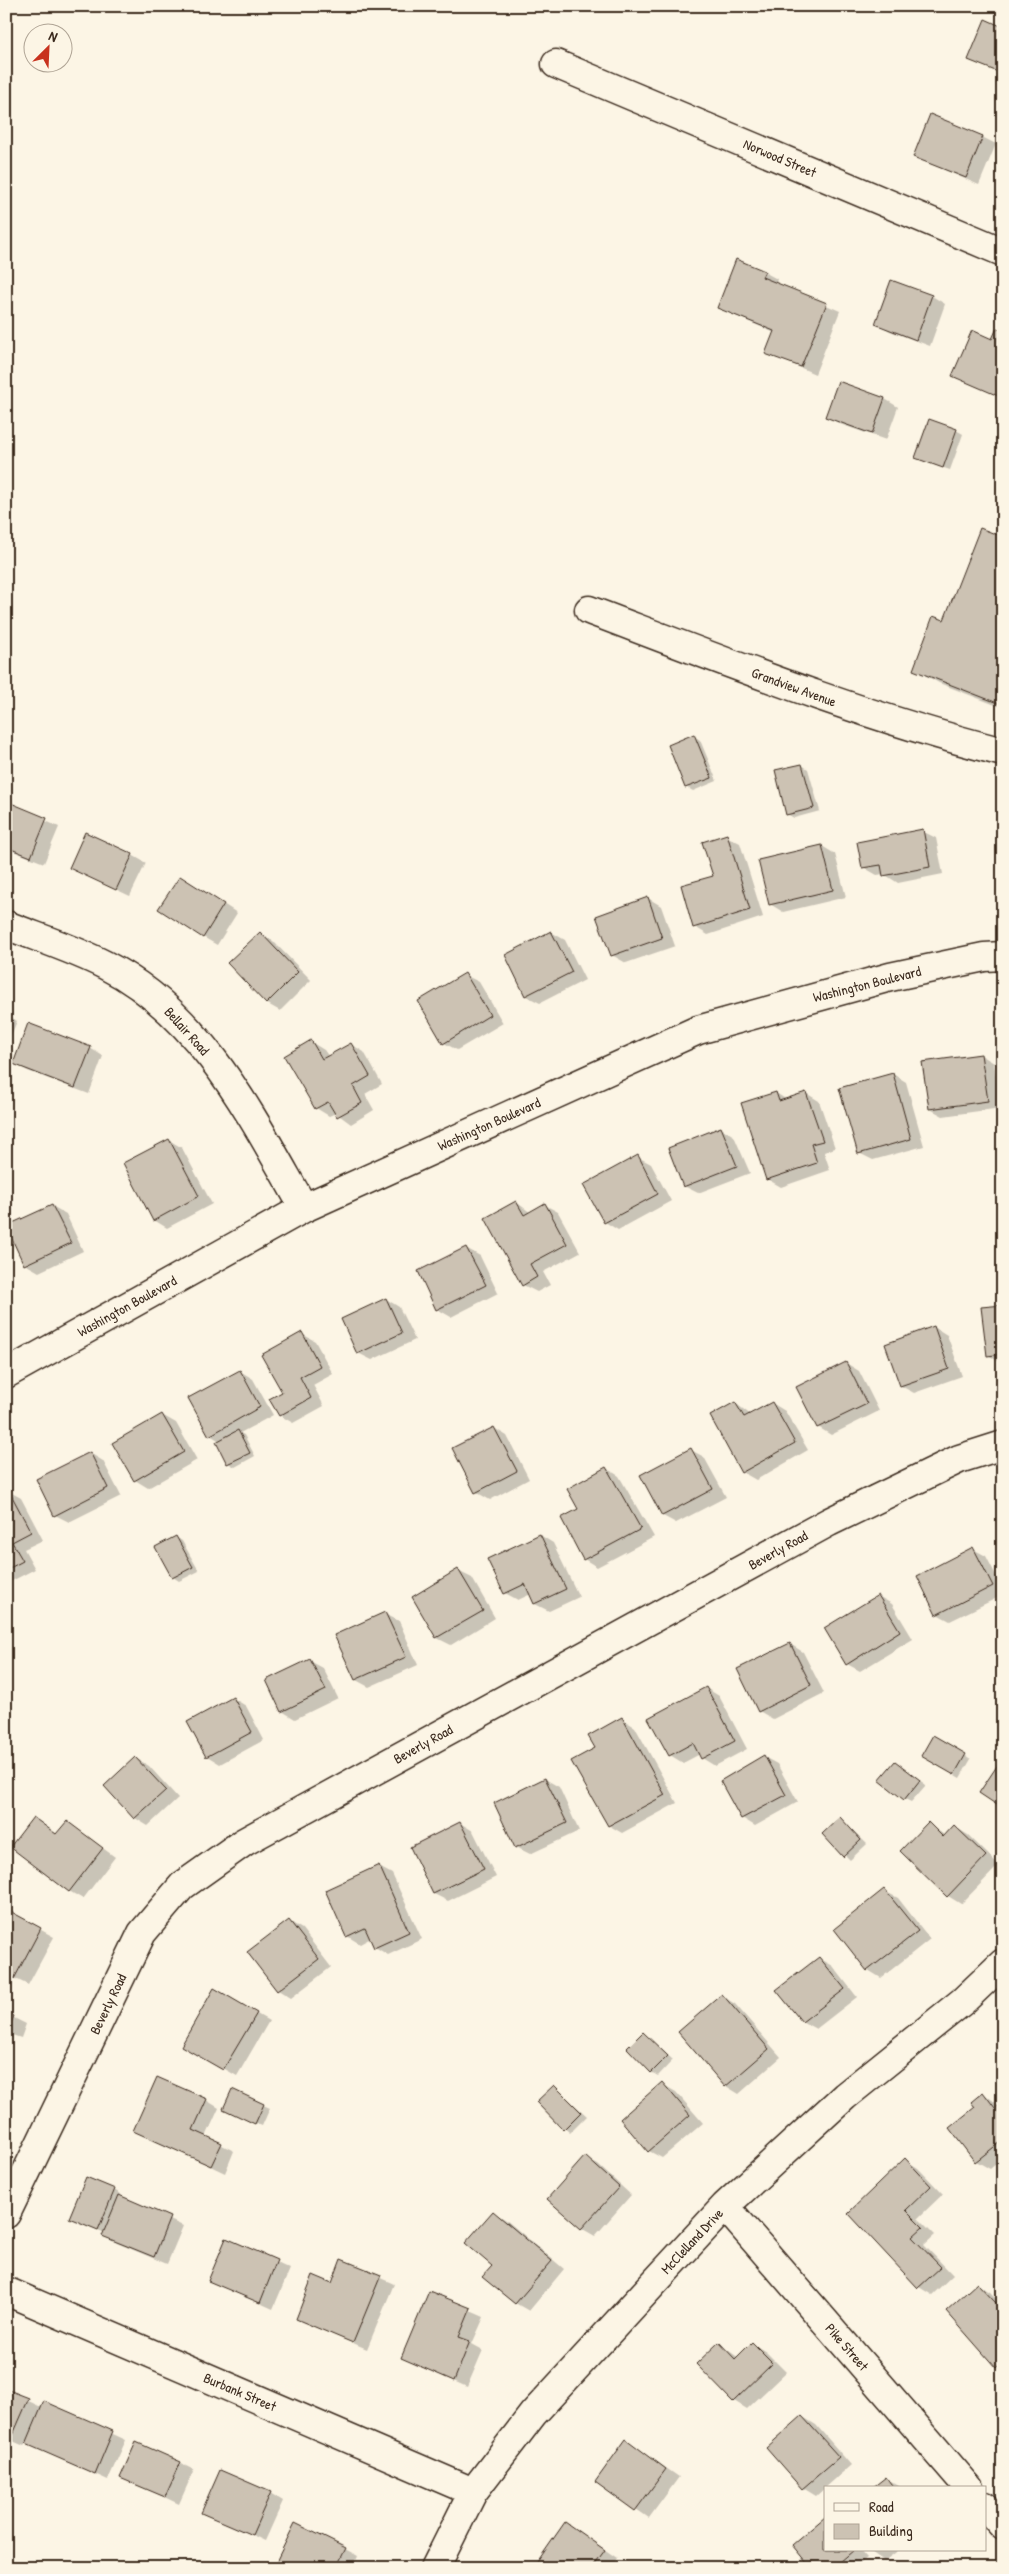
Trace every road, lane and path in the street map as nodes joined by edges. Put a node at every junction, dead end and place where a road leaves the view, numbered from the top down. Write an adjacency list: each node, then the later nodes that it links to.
1 (556, 64): 2 (street, Norwood Street)
2 (1003, 252)
3 (589, 610): 4 (street, Grandview Avenue)
4 (1003, 752)
5 (6, 925): 7 (street, Bellair Road)
6 (1003, 956): 7 (street, Washington Boulevard)
7 (304, 1208): 8 (street, Washington Boulevard)
8 (6, 1374)
9 (1003, 1445): 12 (street, Beverly Road)
10 (1003, 1963): 11 (street, McClelland Drive)
11 (725, 2206): 14 (street, Pike Street); 15 (street, McClelland Drive)
12 (6, 2214)
13 (6, 2291): 15 (street, Burbank Street)
14 (967, 2486)
15 (473, 2492): 18 (street, McClelland Drive)
16 (986, 2507): 17 (street)
17 (1003, 2526)
18 (435, 2568)

